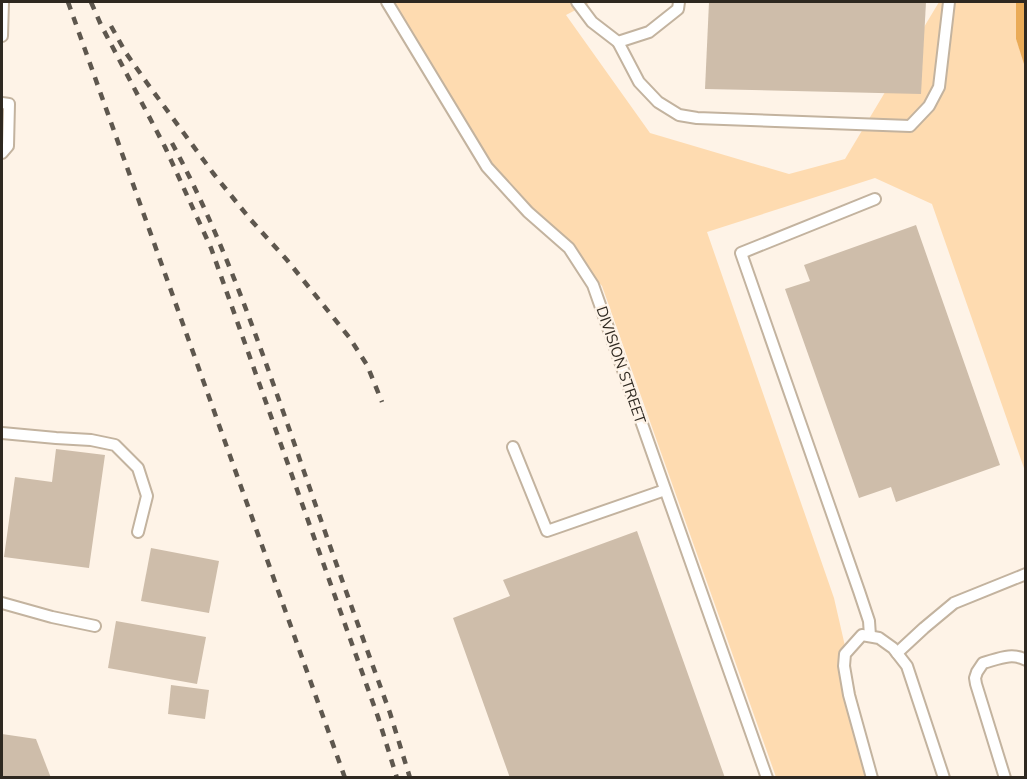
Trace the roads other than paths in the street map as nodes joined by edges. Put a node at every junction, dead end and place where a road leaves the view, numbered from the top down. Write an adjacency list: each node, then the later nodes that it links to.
1 (3, 2): 6 (lane)
2 (387, 2): 13 (lane, DIVISION STREET)
3 (577, 2): 7 (lane)
4 (679, 2): 7 (lane)
5 (949, 2): 7 (lane)
6 (2, 36)
7 (618, 42)
8 (2, 103): 9 (lane)
9 (2, 153)
10 (875, 198): 18 (lane)
11 (2, 433): 14 (lane)
12 (513, 447): 13 (lane)
13 (665, 490): 21 (lane, DIVISION STREET)
14 (138, 532)
15 (1026, 574): 19 (lane)
16 (2, 603): 17 (lane)
17 (95, 626)
18 (870, 636): 19 (lane); 22 (lane)
19 (897, 653): 23 (lane)
20 (1026, 660): 24 (lane)
21 (767, 777)
22 (872, 777)
23 (944, 777)
24 (1005, 777)

